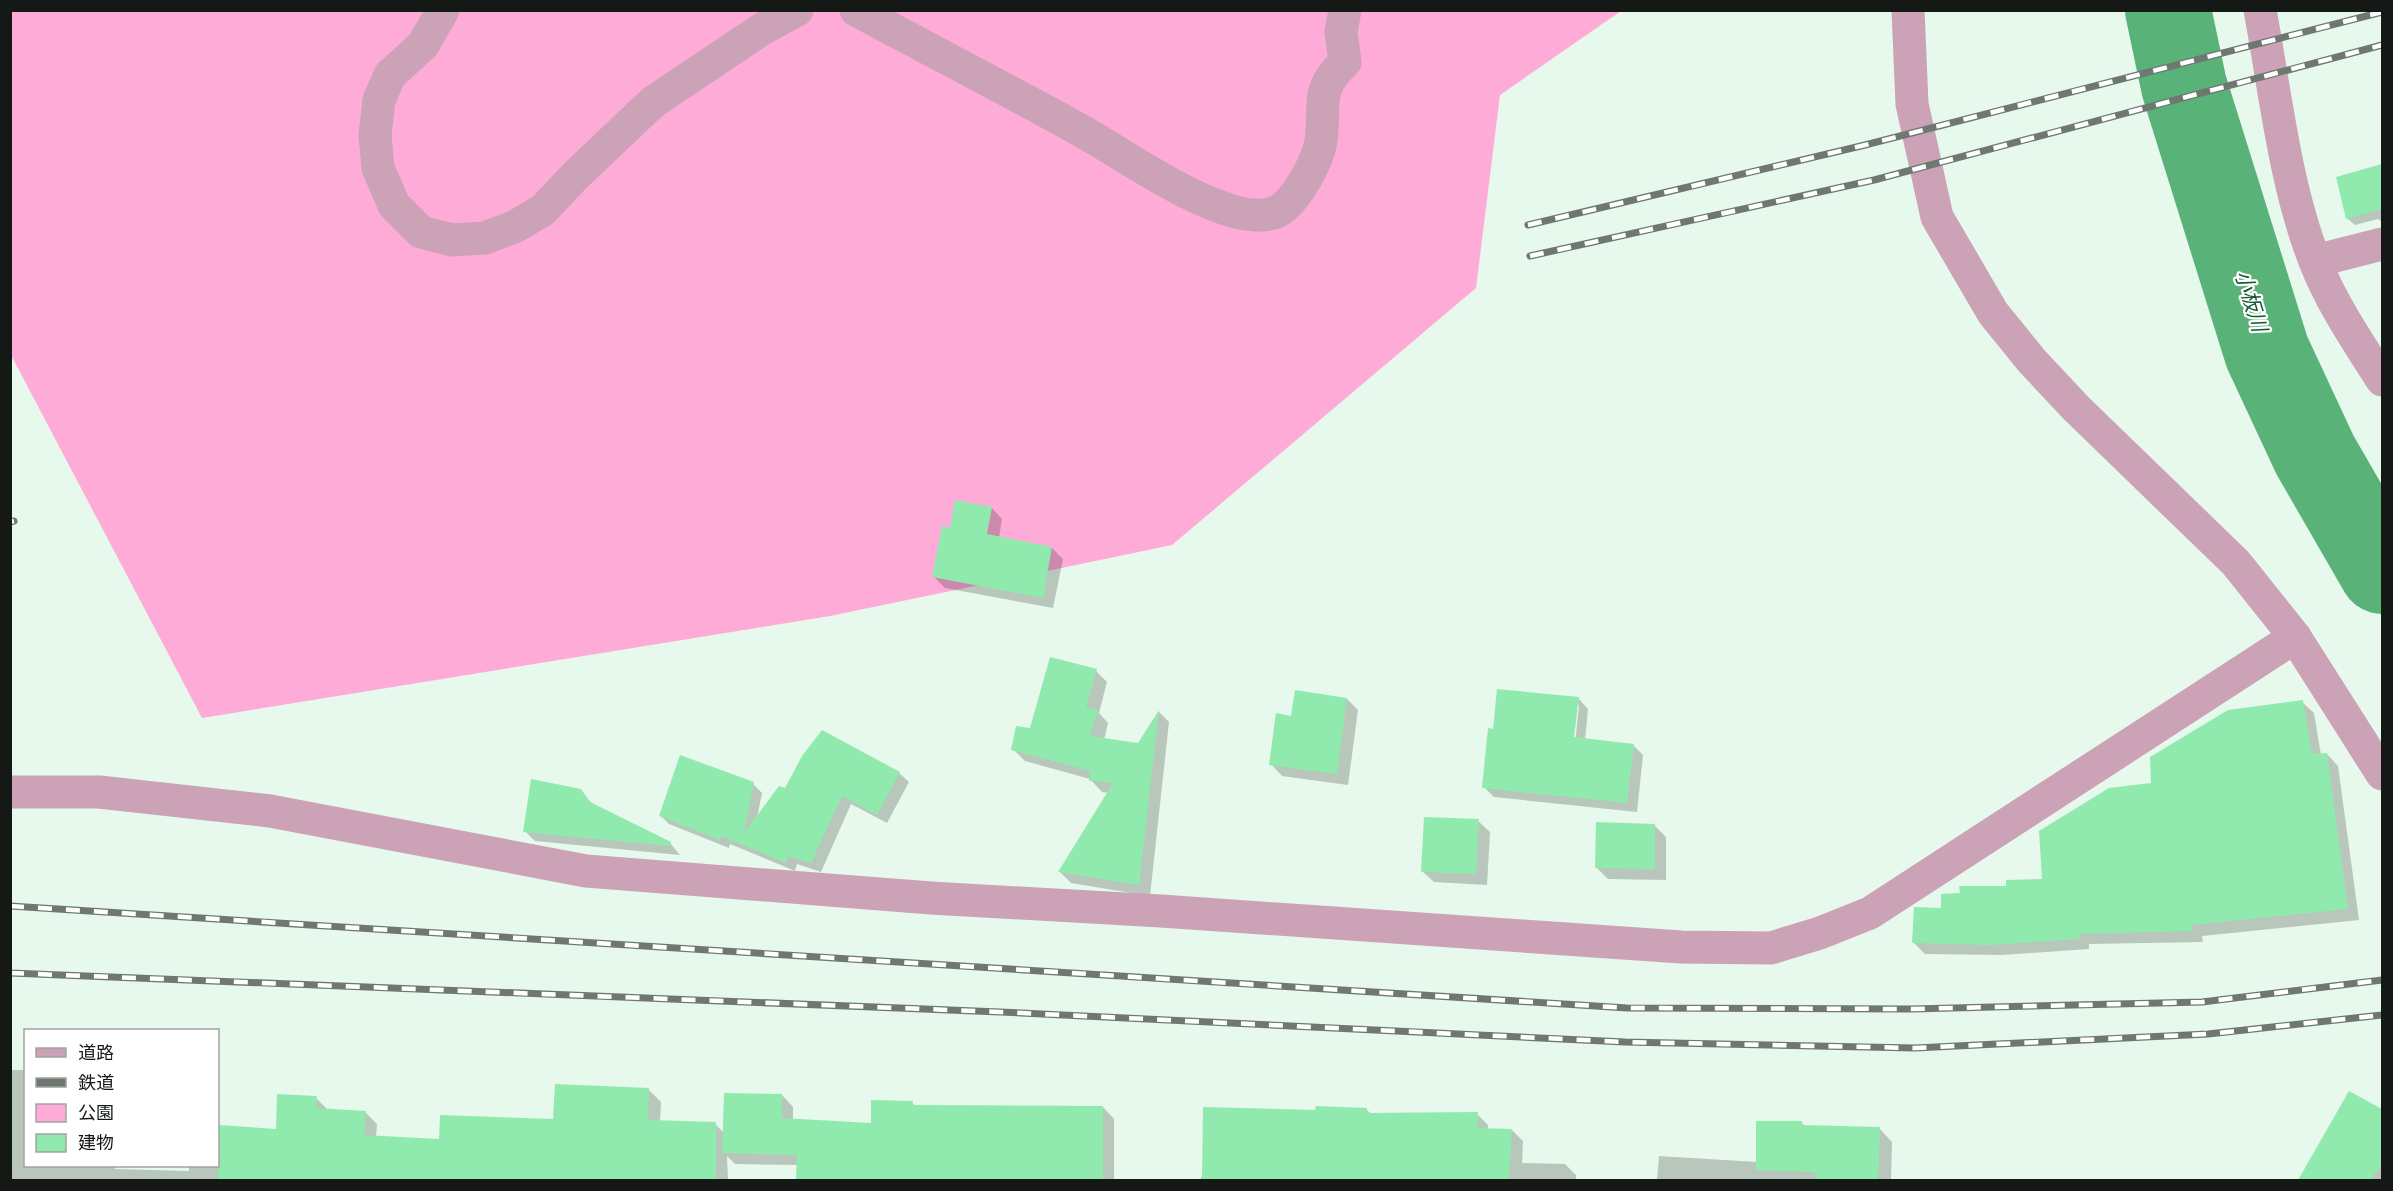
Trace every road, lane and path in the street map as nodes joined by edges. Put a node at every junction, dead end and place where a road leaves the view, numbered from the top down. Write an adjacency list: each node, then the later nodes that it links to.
1 (443, 10): 2 (street)
2 (796, 10)
3 (856, 10): 4 (street)
4 (1345, 10)
5 (1908, 10): 10 (street)
6 (2260, 10): 8 (street)
7 (2382, 244): 8 (street)
8 (2315, 261): 9 (street)
9 (2382, 380)
10 (2295, 637): 11 (street); 12 (street)
11 (2382, 774)
12 (10, 792)

